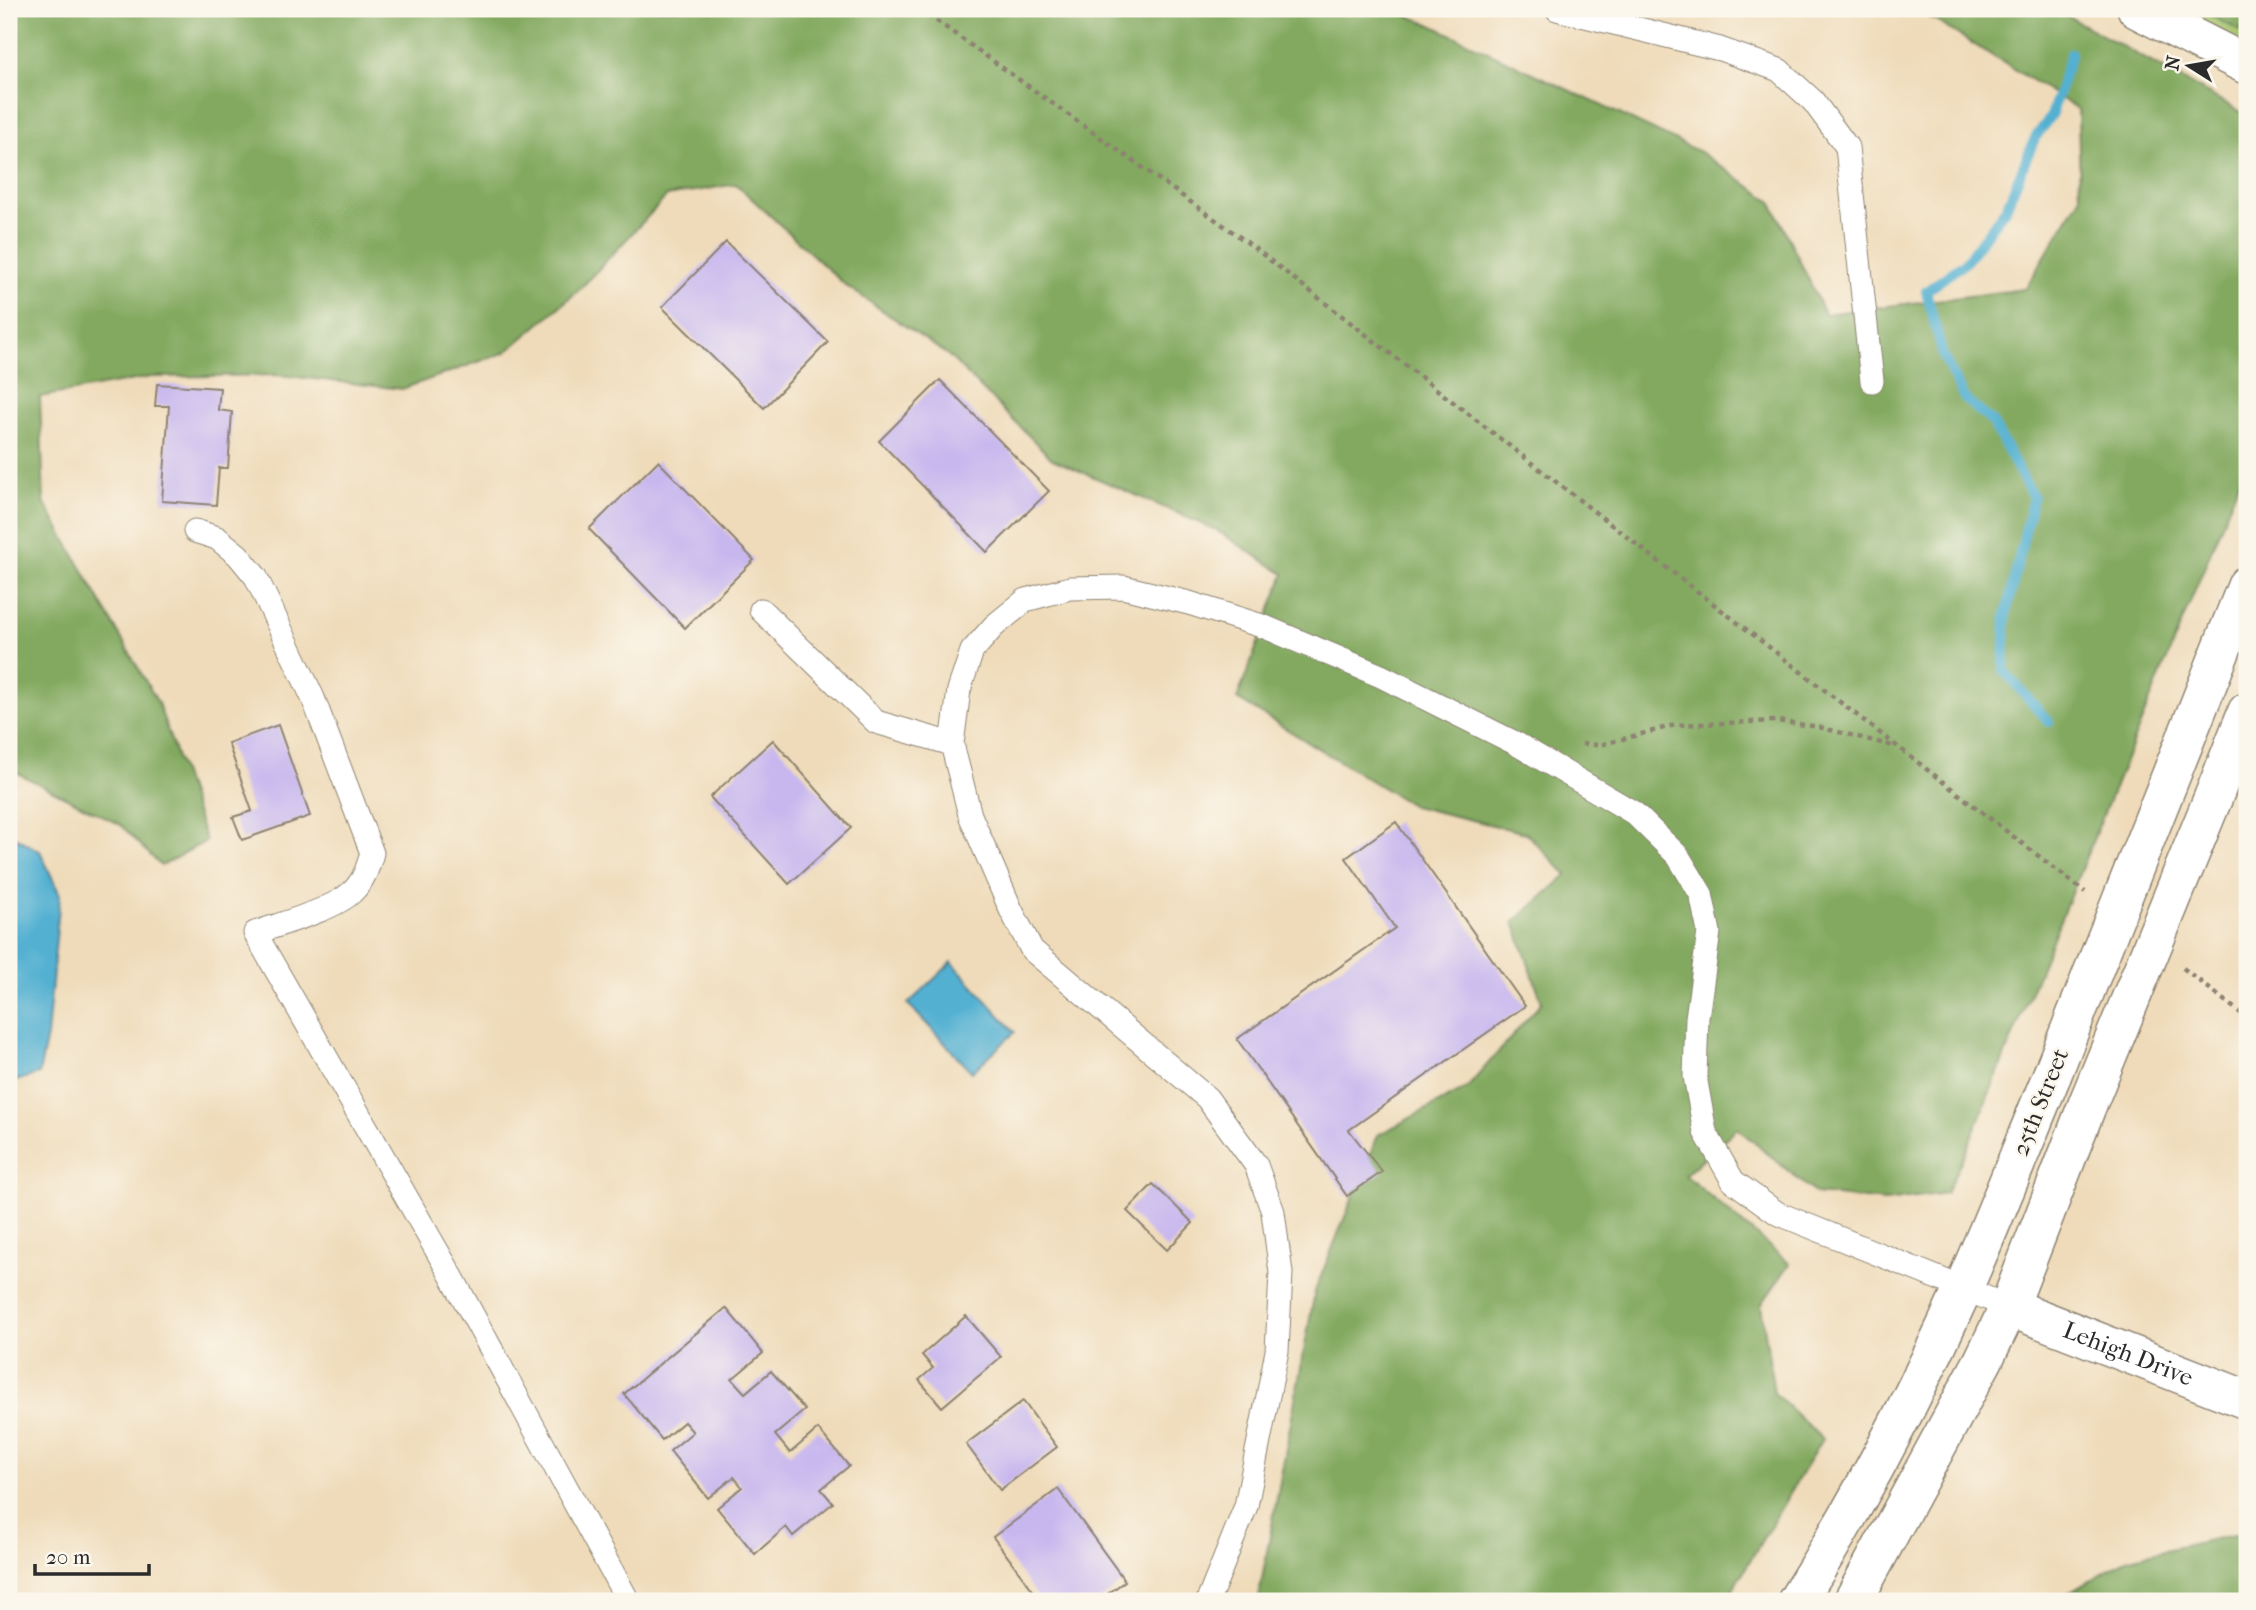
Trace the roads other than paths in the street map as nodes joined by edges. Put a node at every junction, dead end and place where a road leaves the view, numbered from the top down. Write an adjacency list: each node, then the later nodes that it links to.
1 (1556, 9): 4 (lane)
2 (2137, 9): 3 (main road)
3 (2247, 65)
4 (1872, 381)
5 (195, 531): 13 (lane)
6 (2247, 585): 10 (main road, 25th Street, bridge)
7 (761, 610): 9 (lane)
8 (2247, 712): 11 (main road, 25th Street, bridge)
9 (952, 744): 10 (lane); 14 (lane)
10 (1964, 1289): 11 (lane); 15 (main road, 25th Street)
11 (2008, 1307): 12 (main road, Lehigh Drive); 16 (main road, 25th Street)
12 (2247, 1400)
13 (628, 1601)
14 (1208, 1601)
15 (1797, 1601)
16 (1853, 1601)

